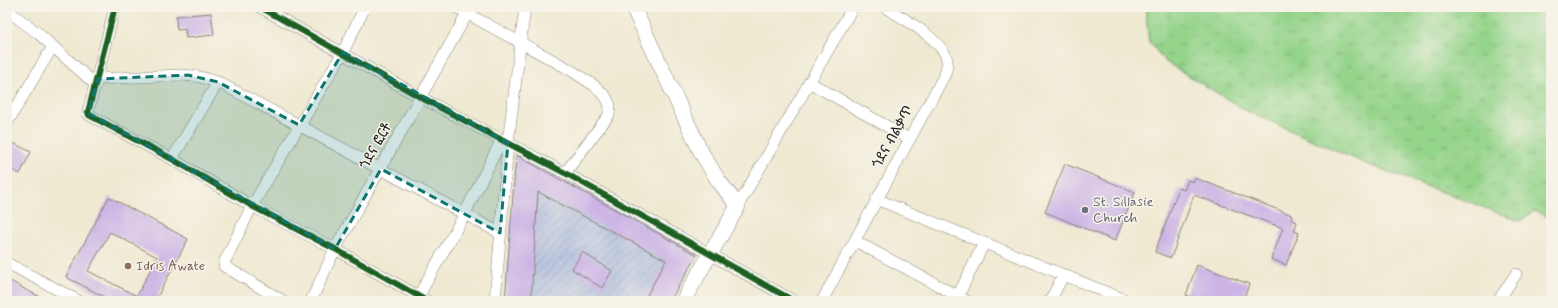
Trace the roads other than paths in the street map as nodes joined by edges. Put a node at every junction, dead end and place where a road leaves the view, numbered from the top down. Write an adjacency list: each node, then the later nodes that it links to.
1 (115, 7): 14 (street)
2 (260, 7): 13 (street)
3 (365, 7): 13 (street)
4 (455, 7): 10 (street)
5 (525, 7): 11 (street)
6 (633, 7): 27 (main road)
7 (853, 7): 16 (street)
8 (884, 7): 20 (street, ጎደና ብልቃጥ)
9 (7, 10): 12 (street)
10 (469, 10): 11 (street); 17 (street, ጎደና ፎርቶ)
11 (522, 44): 21 (street); 24 (street)
12 (53, 46): 14 (street); 18 (street)
13 (343, 52): 17 (street); 19 (street)
14 (97, 82): 15 (street); 22 (street)
15 (218, 82): 19 (street); 22 (street)
16 (810, 82): 20 (street); 27 (street)
17 (420, 97): 21 (street); 23 (street, ጎደና ፎርቶ)
18 (7, 123)
19 (298, 125): 23 (street); 26 (street)
20 (909, 139): 25 (street, ጎደና ብልቃጥ)
21 (505, 141): 24 (street); 28 (street); 29 (street)
22 (172, 159): 26 (street)
23 (381, 169): 28 (street); 32 (street, ጎደና ፎርቶ)
24 (564, 173): 33 (street)
25 (876, 199): 30 (street, ጎደና ብልቃጥ); 31 (street)
26 (252, 206): 32 (street); 40 (street)
27 (738, 206): 33 (main road)
28 (464, 215): 29 (street); 37 (street)
29 (500, 233): 42 (street)
30 (855, 241): 38 (street); 45 (street, ጎደና ብልቃጥ)
31 (984, 243): 36 (street); 38 (street)
32 (335, 249): 37 (street); 41 (street, ጎደና ፎርቶ)
33 (710, 255): 43 (main road); 44 (street)
34 (7, 263): 39 (street)
35 (1516, 274): 48 (street)
36 (1063, 276): 46 (street); 47 (street)
37 (422, 299)
38 (962, 299)
39 (79, 301)
40 (283, 301)
41 (311, 301)
42 (495, 301)
43 (683, 301)
44 (794, 301)
45 (822, 301)
46 (1050, 301)
47 (1128, 301)
48 (1498, 301)

